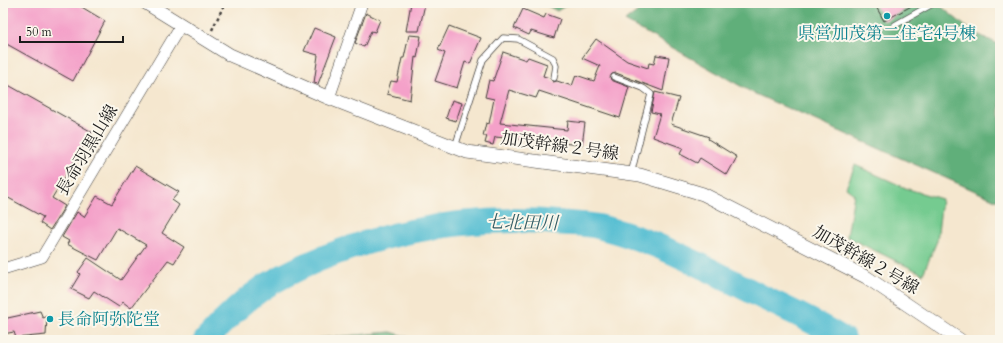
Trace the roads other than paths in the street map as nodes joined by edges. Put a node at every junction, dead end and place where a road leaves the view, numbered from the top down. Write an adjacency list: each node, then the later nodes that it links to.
1 (146, 3): 4 (street, 加茂幹線２号線)
2 (362, 3): 8 (street)
3 (934, 3): 5 (lane)
4 (181, 25): 8 (street, 加茂幹線２号線); 11 (street, 長命羽黒山線)
5 (895, 25)
6 (614, 77): 10 (lane)
7 (554, 78): 9 (lane)
8 (329, 98): 9 (street, 加茂幹線２号線)
9 (455, 147): 10 (street, 加茂幹線２号線)
10 (631, 174): 12 (street, 加茂幹線２号線)
11 (3, 270)
12 (960, 340)

